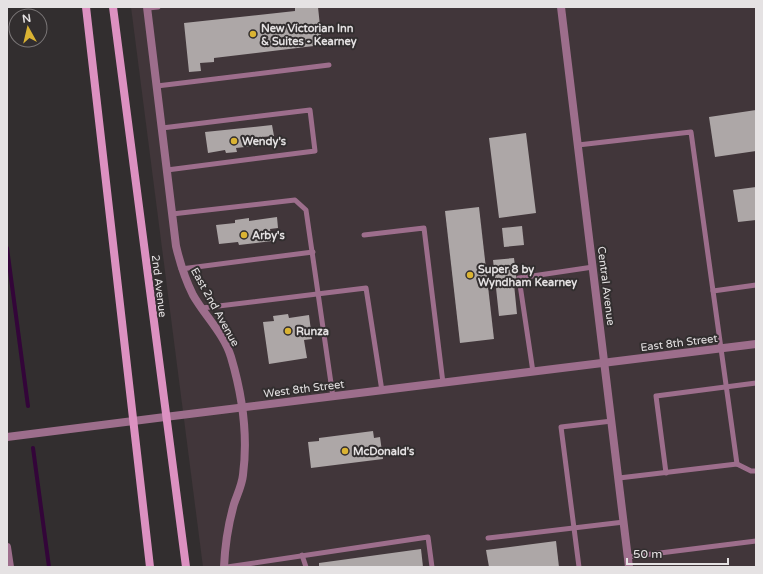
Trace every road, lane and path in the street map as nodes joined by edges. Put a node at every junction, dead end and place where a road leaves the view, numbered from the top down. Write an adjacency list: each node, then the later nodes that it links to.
1 (86, 7): 31 (main road)
2 (113, 7): 30 (main road, 2nd Avenue)
3 (158, 7): 5 (lane)
4 (561, 7): 9 (street, Central Avenue)
5 (148, 8): 7 (street, East 2nd Avenue)
6 (328, 65): 7 (lane)
7 (157, 86): 8 (street, East 2nd Avenue)
8 (162, 128): 10 (street, East 2nd Avenue); 10 (lane)
9 (578, 145): 14 (street, Central Avenue); 17 (lane)
10 (167, 170): 11 (street, East 2nd Avenue)
11 (172, 214): 13 (lane); 15 (street, East 2nd Avenue)
12 (364, 235): 24 (lane)
13 (313, 252): 15 (lane); 18 (lane)
14 (593, 267): 22 (street, Central Avenue); 23 (lane)
15 (182, 269): 19 (street, East 2nd Avenue)
16 (756, 286): 17 (lane)
17 (713, 291): 21 (lane)
18 (319, 293): 19 (lane); 27 (lane); 28 (lane)
19 (202, 308): 29 (street, East 2nd Avenue)
20 (756, 344): 21 (street, East 8th Street)
21 (721, 348): 22 (street, East 8th Street); 26 (lane)
22 (605, 363): 23 (street, West 8th Street); 32 (street, Central Avenue)
23 (533, 372): 24 (street, West 8th Street)
24 (443, 383): 27 (street, West 8th Street)
25 (756, 383): 26 (lane)
26 (726, 387): 34 (lane); 36 (lane)
27 (382, 391): 28 (street, West 8th Street)
28 (333, 397): 29 (street, West 8th Street)
29 (241, 408): 30 (street, West 8th Street); 48 (street, East 2nd Avenue)
30 (165, 418): 31 (street, West 8th Street); 47 (main road, 2nd Avenue)
31 (134, 421): 33 (street, West 8th Street); 46 (main road)
32 (612, 421): 37 (street, Central Avenue); 39 (lane)
33 (7, 437)
34 (736, 464): 35 (lane); 36 (lane)
35 (756, 470)
36 (666, 473): 37 (lane)
37 (619, 478): 38 (street, Central Avenue)
38 (624, 522): 39 (lane); 44 (street, Central Avenue)
39 (574, 528): 40 (lane); 52 (lane)
40 (488, 538)
41 (756, 541): 44 (lane)
42 (7, 547): 45 (street)
43 (302, 555): 49 (lane); 50 (lane); 51 (lane)
44 (628, 557): 53 (street, Central Avenue)
45 (8, 563)
46 (150, 567)
47 (186, 567)
48 (224, 567)
49 (227, 567)
50 (306, 567)
51 (432, 567)
52 (579, 567)
53 (629, 567)

